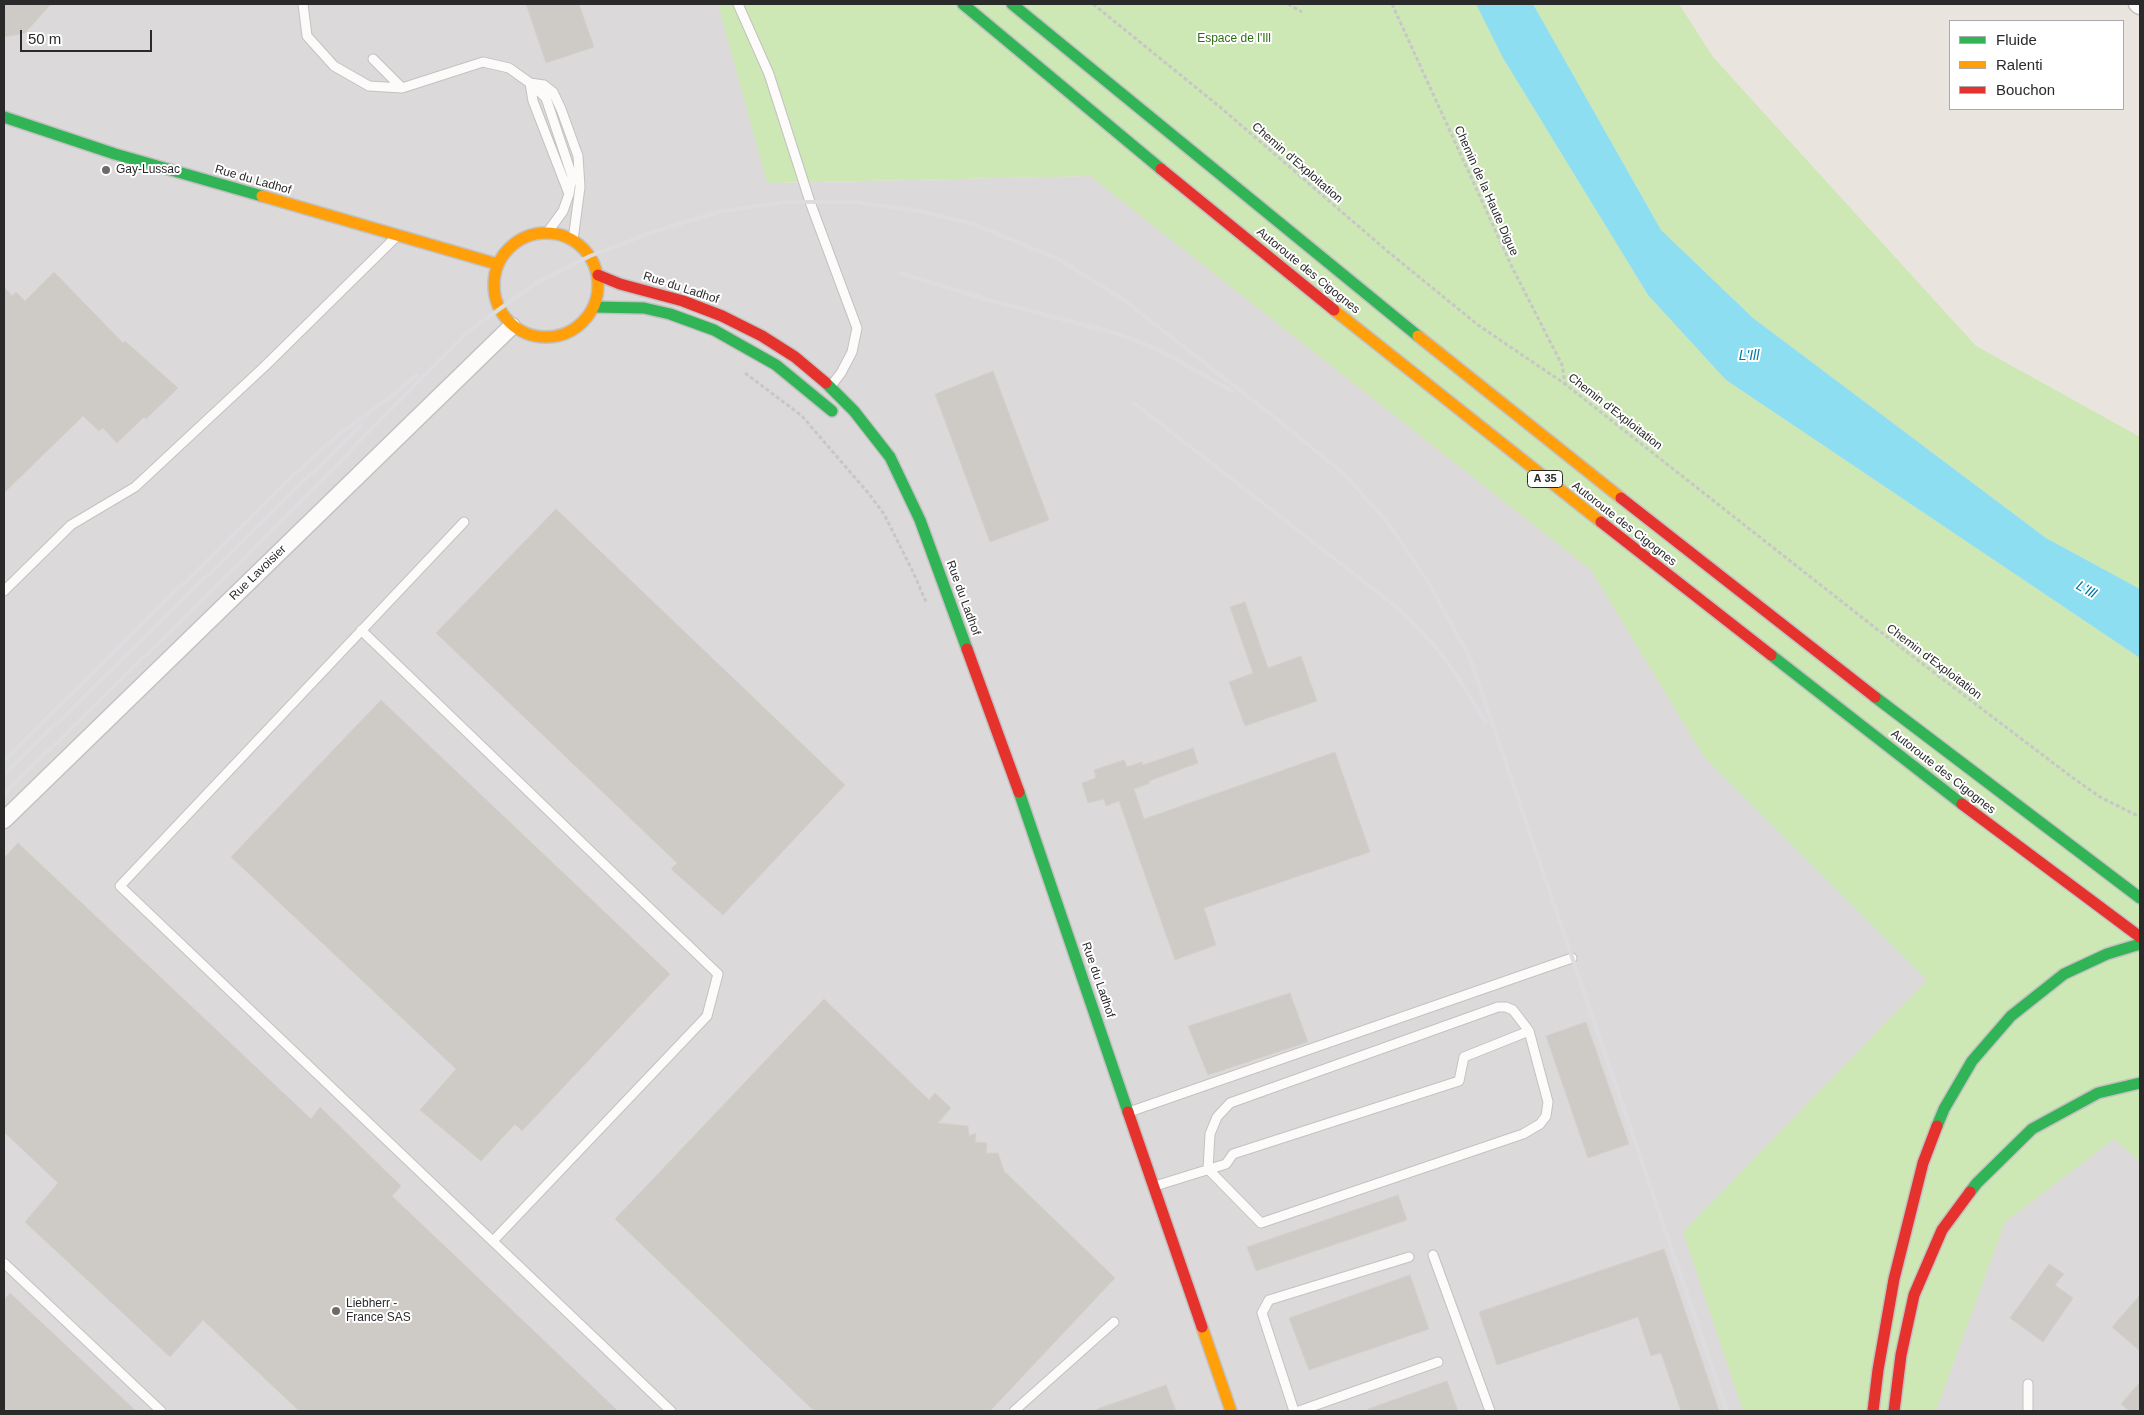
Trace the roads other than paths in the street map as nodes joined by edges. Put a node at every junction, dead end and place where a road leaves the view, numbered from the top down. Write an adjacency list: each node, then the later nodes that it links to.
1 (303, 4): 9 (lane)
2 (738, 4): 19 (lane)
3 (963, 4): 28 (main road, Autoroute des Cigognes / A 35)
4 (1012, 4): 27 (main road, Autoroute des Cigognes / A 35)
5 (2137, 4): 6 (street)
6 (2140, 6)
7 (373, 59): 9 (lane)
8 (530, 83): 9 (lane); 11 (lane); 11 (lane); 14 (lane)
9 (402, 88)
10 (4, 117): 13 (main road, Rue du Ladhof)
11 (569, 194): 12 (lane)
12 (547, 233): 14 (main road); 15 (main road)
13 (398, 236): 15 (main road, Rue du Ladhof); 24 (lane)
14 (573, 240): 16 (main road)
15 (497, 264): 18 (main road)
16 (598, 275): 17 (main road); 19 (main road, Rue du Ladhof)
17 (594, 307): 18 (main road); 20 (main road)
18 (512, 326): 26 (street, Rue Lavoisier)
19 (830, 387): 23 (main road, Rue du Ladhof)
20 (841, 421)
21 (885, 472): 23 (main road, Rue du Ladhof)
22 (464, 522): 25 (lane)
23 (935, 560): 33 (main road, Rue du Ladhof)
24 (4, 592)
25 (362, 630): 36 (lane); 36 (lane)
26 (4, 820)
27 (2140, 898)
28 (2140, 937)
29 (2140, 944): 50 (main road)
30 (1572, 958): 33 (lane)
31 (1529, 1031): 34 (lane); 34 (lane); 34 (lane)
32 (2140, 1083): 51 (main road)
33 (1129, 1112): 35 (main road, Rue du Ladhof)
34 (1208, 1169): 35 (lane)
35 (1154, 1186): 46 (main road, Rue du Ladhof)
36 (493, 1241): 44 (lane)
37 (1433, 1255): 49 (lane)
38 (1409, 1256): 47 (lane)
39 (4, 1263): 43 (lane)
40 (1114, 1322): 45 (lane)
41 (1438, 1362): 48 (lane)
42 (2028, 1384): 52 (lane)
43 (161, 1411)
44 (671, 1411)
45 (1014, 1411)
46 (1231, 1411)
47 (1294, 1411)
48 (1299, 1411)
49 (1490, 1411)
50 (1873, 1411)
51 (1894, 1411)
52 (2028, 1411)

